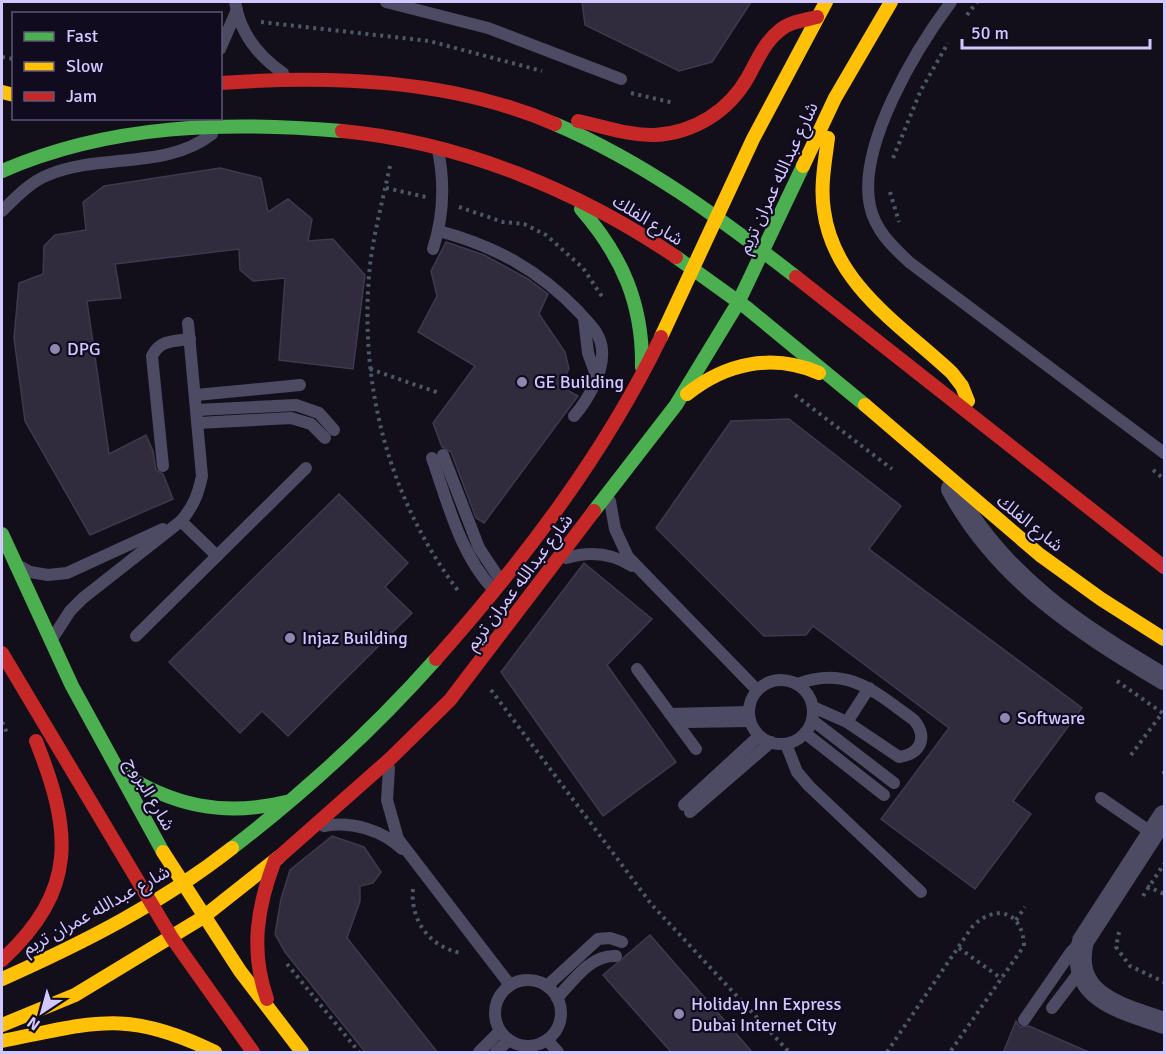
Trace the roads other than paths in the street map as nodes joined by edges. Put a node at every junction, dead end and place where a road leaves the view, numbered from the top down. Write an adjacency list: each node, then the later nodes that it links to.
1 (386, 2): 9 (lane)
2 (826, 2): 6 (main road, شارع عبدالله عمران تريم)
3 (891, 2): 11 (main road, شارع عبدالله عمران تريم)
4 (951, 2): 35 (lane)
5 (237, 10): 7 (lane); 8 (lane)
6 (817, 17): 12 (main road); 18 (main road, شارع عبدالله عمران تريم)
7 (222, 44)
8 (289, 77): 10 (main road); 12 (main road)
9 (621, 79)
10 (222, 82)
11 (835, 98): 21 (main road, شارع عبدالله عمران تريم); 33 (main road)
12 (501, 104): 18 (main road)
13 (222, 126): 14 (main road, شارع الفلك); 15 (main road, شارع الفلك); 17 (lane)
14 (438, 149): 16 (main road, شارع الفلك); 19 (lane)
15 (2, 171)
16 (557, 190): 22 (main road, شارع الفلك); 26 (main road)
17 (2, 212)
18 (716, 217): 21 (main road); 22 (main road, شارع عبدالله عمران تريم)
19 (439, 231): 20 (lane); 32 (lane)
20 (433, 249)
21 (764, 251): 23 (main road, شارع عبدالله عمران تريم); 33 (main road)
22 (691, 269): 23 (main road, شارع الفلك); 26 (main road, شارع عبدالله عمران تريم)
23 (738, 303): 27 (main road, شارع الفلك); 30 (main road, شارع عبدالله عمران تريم)
24 (188, 322): 25 (lane)
25 (190, 339): 29 (lane); 36 (lane)
26 (642, 375): 47 (main road, شارع عبدالله عمران تريم)
27 (839, 383): 30 (main road); 38 (main road, شارع الفلك)
28 (300, 385): 29 (lane)
29 (195, 394): 31 (lane)
30 (675, 405): 39 (main road, شارع عبدالله عمران تريم)
31 (197, 416): 34 (lane); 40 (lane)
32 (574, 416)
33 (970, 417): 45 (main road)
34 (330, 434)
35 (1164, 453)
36 (164, 466)
37 (306, 468): 42 (lane)
38 (943, 472): 49 (main road, شارع الفلك); 54 (street)
39 (611, 490): 43 (main road, شارع عبدالله عمران تريم); 46 (lane)
40 (181, 521): 42 (lane); 44 (lane); 50 (lane)
41 (2, 534): 44 (main road, شارع البروج)
42 (217, 556): 48 (lane)
43 (558, 560): 46 (lane); 67 (main road, شارع عبدالله عمران تريم)
44 (13, 563): 50 (main road, شارع البروج)
45 (1164, 567)
46 (639, 570): 57 (lane)
47 (498, 586): 47 (lane); 72 (main road, شارع عبدالله عمران تريم)
48 (136, 636)
49 (1164, 639)
50 (50, 643): 68 (main road, شارع البروج)
51 (2, 653): 52 (main road)
52 (10, 669): 80 (main road); 86 (main road)
53 (637, 669): 60 (lane)
54 (1164, 679)
55 (797, 684): 56 (lane); 57 (lane); 58 (lane)
56 (869, 688): 62 (lane); 62 (lane)
57 (758, 690): 59 (lane)
58 (813, 707): 61 (lane); 62 (lane)
59 (749, 716): 60 (lane); 64 (lane)
60 (673, 718): 66 (lane)
61 (812, 720): 63 (lane); 69 (lane)
62 (848, 722)
63 (805, 733): 65 (lane); 70 (lane)
64 (765, 739): 65 (lane); 73 (lane)
65 (786, 744): 79 (lane)
66 (696, 749)
67 (391, 758): 75 (main road, شارع عبدالله عمران تريم); 76 (lane)
68 (113, 766): 72 (main road); 78 (main road, شارع البروج)
69 (894, 783)
70 (884, 795)
71 (1101, 798): 74 (lane)
72 (296, 799): 78 (main road, شارع عبدالله عمران تريم)
73 (687, 808)
74 (1158, 825): 83 (street)
75 (313, 829): 76 (lane); 77 (main road, شارع عبدالله عمران تريم)
76 (410, 856): 89 (lane)
77 (275, 860): 81 (main road, شارع عبدالله عمران تريم); 94 (main road)
78 (182, 884): 80 (main road, شارع عبدالله عمران تريم); 81 (main road, شارع البروج)
79 (921, 892)
80 (151, 904): 82 (main road); 88 (main road, شارع عبدالله عمران تريم)
81 (202, 918): 82 (main road, شارع عبدالله عمران تريم); 94 (main road, شارع البروج)
82 (172, 938): 96 (main road, شارع عبدالله عمران تريم); 101 (main road)
83 (1083, 941): 87 (street); 93 (lane)
84 (622, 942): 90 (lane)
85 (616, 956): 91 (lane)
86 (2, 960)
87 (1082, 970): 92 (lane); 95 (street)
88 (2, 979)
89 (510, 985): 90 (lane); 97 (lane)
90 (547, 986): 91 (lane)
91 (557, 998): 98 (lane)
92 (1052, 1008)
93 (1024, 1020)
94 (277, 1022): 102 (main road, شارع البروج)
95 (1164, 1023)
96 (2, 1025)
97 (505, 1036): 98 (lane); 103 (lane); 104 (lane)
98 (547, 1040): 105 (lane)
99 (2, 1041): 100 (main road)
100 (215, 1053)
101 (253, 1053)
102 (302, 1053)
103 (479, 1053)
104 (496, 1053)
105 (558, 1053)

